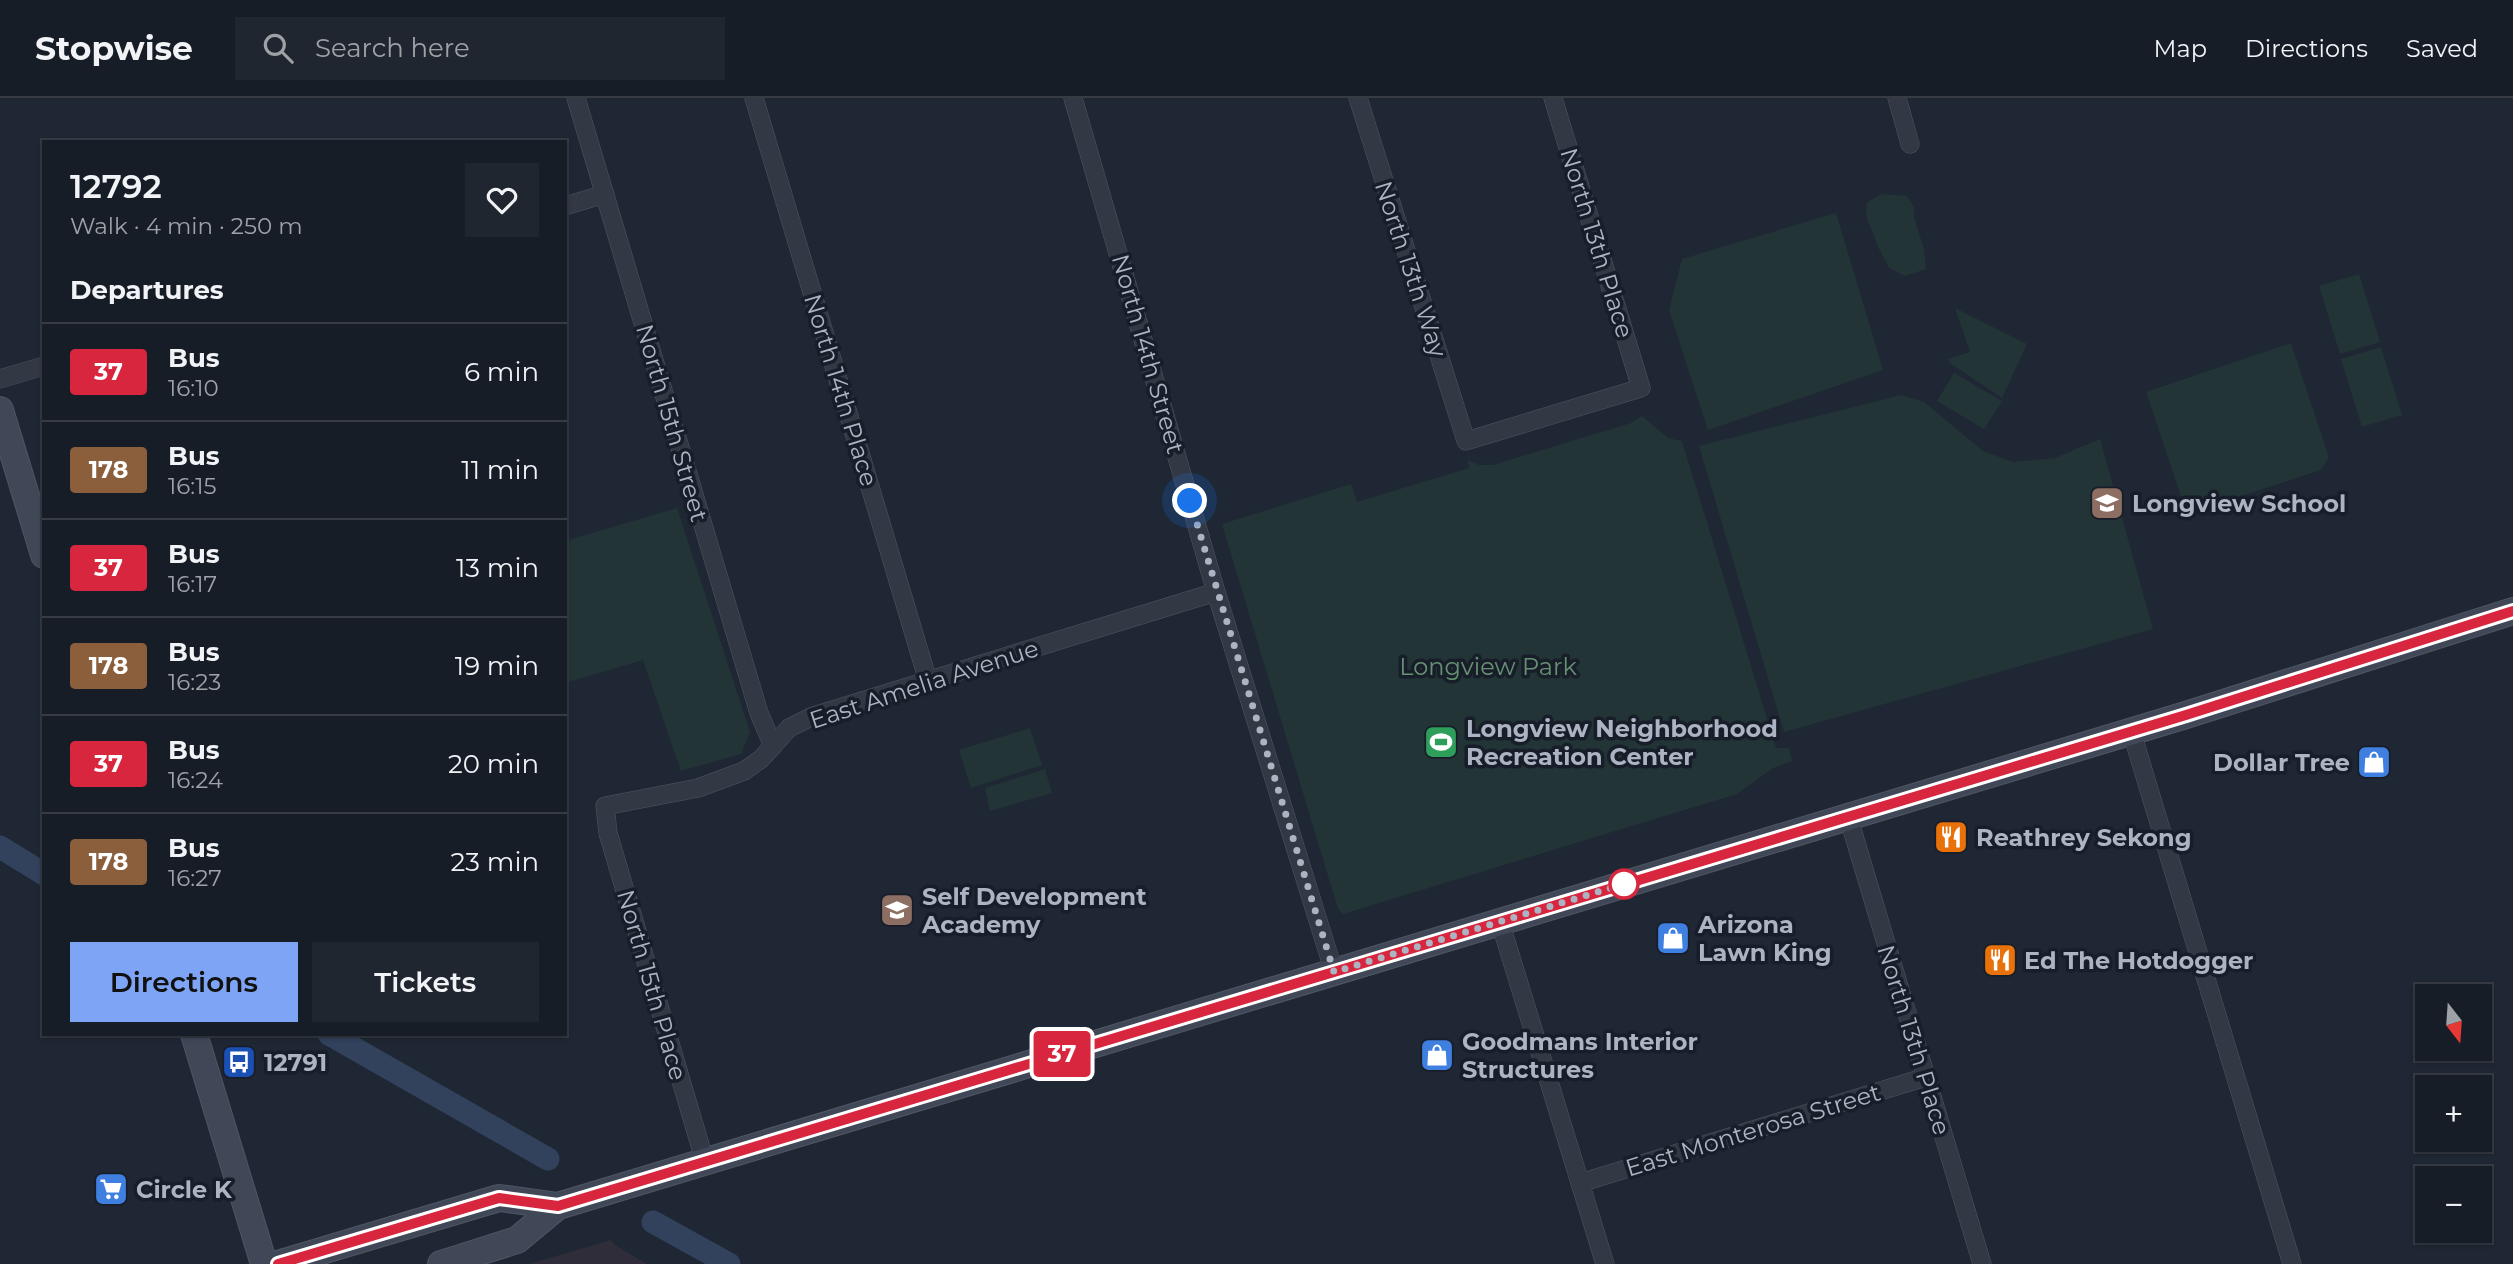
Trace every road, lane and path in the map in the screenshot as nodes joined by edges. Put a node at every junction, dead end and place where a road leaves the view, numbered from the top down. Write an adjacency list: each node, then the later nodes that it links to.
1 (576, 98): 8 (street, North 15th Street)
2 (754, 98): 17 (street, North 14th Place)
3 (1073, 98): 15 (street, North 14th Street)
4 (1358, 98): 12 (street, North 13th Way)
5 (1553, 98): 12 (street, North 13th Place)
6 (1897, 98): 7 (street)
7 (1910, 144)
8 (606, 194): 9 (street); 19 (street, North 15th Street)
9 (567, 205)
10 (42, 367): 11 (street)
11 (0, 379)
12 (1641, 388)
13 (0, 410): 14 (main road)
14 (42, 548)
15 (1216, 592): 17 (street, East Amelia Avenue); 23 (street, North 14th Street)
16 (2513, 611): 18 (main road)
17 (928, 681): 19 (street, East Amelia Avenue)
18 (2131, 730): 21 (main road); 34 (street)
19 (773, 746): 20 (street, East Amelia Avenue)
20 (605, 806): 26 (street, North 15th Place)
21 (1848, 816): 22 (main road); 25 (street, North 13th Place)
22 (1500, 922): 23 (main road); 27 (street)
23 (1334, 972): 26 (main road)
24 (195, 1036): 29 (main road)
25 (1926, 1077): 27 (street, East Monterosa Street); 33 (street, North 13th Place)
26 (705, 1161): 28 (main road)
27 (1580, 1183): 32 (street)
28 (558, 1206): 30 (main road); 31 (main road)
29 (264, 1264)
30 (278, 1264)
31 (441, 1264)
32 (1605, 1264)
33 (1982, 1264)
34 (2292, 1264)

